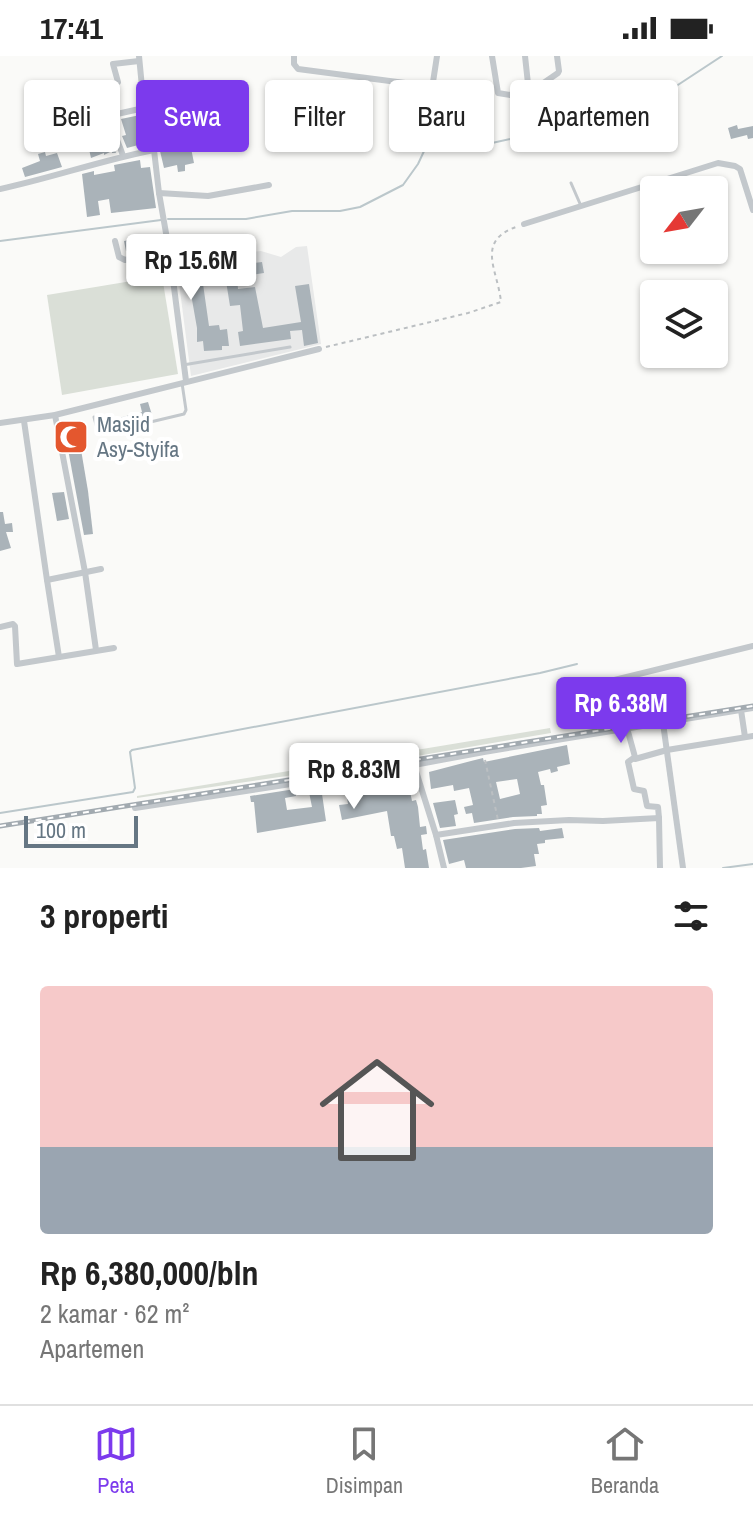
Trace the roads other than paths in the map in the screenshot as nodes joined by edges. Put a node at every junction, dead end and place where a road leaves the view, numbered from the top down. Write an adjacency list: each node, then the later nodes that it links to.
1 (283, 56): 6 (street)
2 (437, 56): 6 (street)
3 (492, 56): 12 (street)
4 (525, 56): 10 (street)
5 (557, 56): 11 (street)
6 (294, 57)
7 (139, 58): 8 (street); 9 (street)
8 (117, 80)
9 (141, 80)
10 (528, 80)
11 (548, 80)
12 (510, 95)
13 (120, 146): 16 (street)
14 (144, 152): 16 (street)
15 (154, 152): 22 (street)
16 (123, 156): 21 (street)
17 (753, 170): 18 (street)
18 (743, 173): 23 (street); 24 (street)
19 (571, 183): 23 (lane)
20 (269, 185): 22 (street)
21 (0, 189)
22 (159, 193): 27 (street)
23 (581, 206): 25 (street)
24 (753, 210)
25 (524, 224)
26 (115, 241): 27 (street)
27 (169, 250): 31 (street)
28 (290, 347): 30 (lane)
29 (319, 349): 32 (street)
30 (232, 356): 31 (lane); 32 (lane)
31 (183, 365): 33 (street)
32 (234, 370): 33 (street)
33 (184, 382): 34 (street); 35 (lane)
34 (55, 415): 36 (street); 39 (street)
35 (94, 417)
36 (24, 421): 37 (street); 40 (street)
37 (0, 423)
38 (101, 569): 39 (street)
39 (85, 572): 40 (street); 44 (street)
40 (47, 580): 45 (street)
41 (0, 627): 45 (street)
42 (753, 646): 46 (street)
43 (114, 648): 44 (street)
44 (96, 650): 45 (street)
45 (59, 657)
46 (590, 686)
47 (753, 708): 48 (street)
48 (741, 710): 49 (street); 51 (street)
49 (663, 723): 50 (street); 52 (street)
50 (627, 728): 53 (street); 54 (street)
51 (749, 736): 52 (street)
52 (667, 750): 53 (street); 60 (street)
53 (635, 759): 56 (street)
54 (414, 765): 55 (street); 57 (street)
55 (135, 808)
56 (659, 818): 57 (street); 59 (street)
57 (436, 835): 58 (street)
58 (444, 868)
59 (660, 868)
60 (683, 868)

